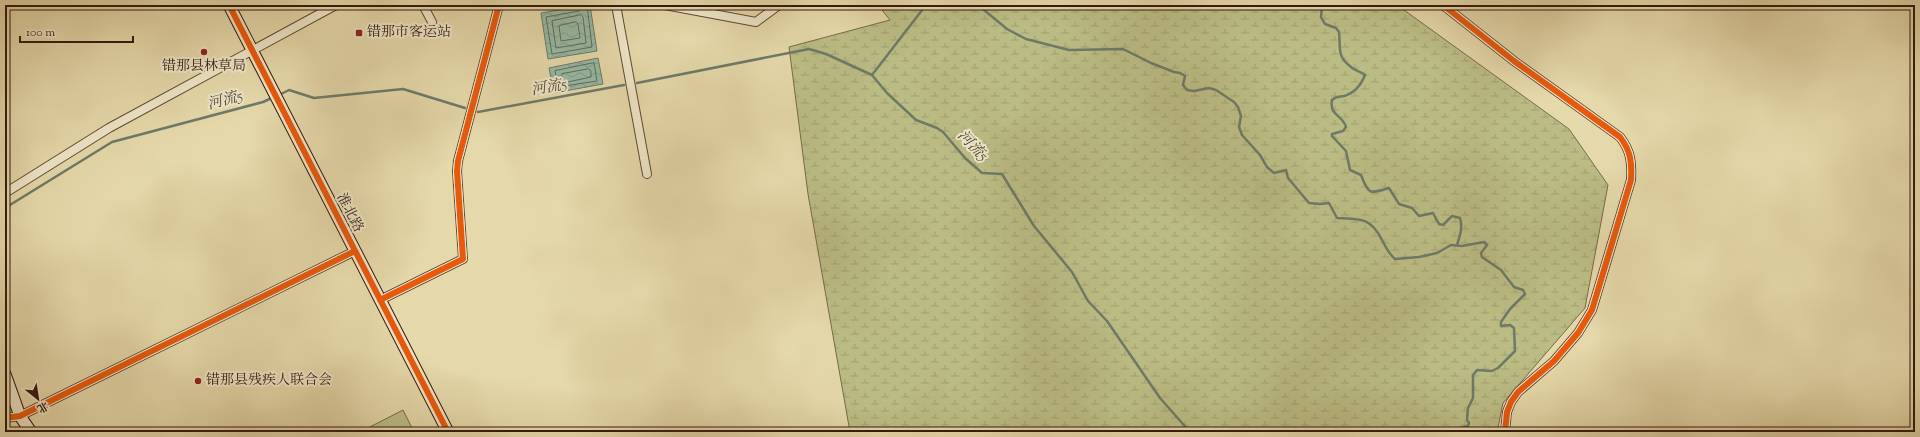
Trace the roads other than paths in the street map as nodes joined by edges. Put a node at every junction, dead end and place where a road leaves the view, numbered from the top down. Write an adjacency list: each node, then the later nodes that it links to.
1 (229, 5): 10 (street, 淮北路)
2 (336, 5): 10 (street)
3 (423, 5): 9 (street)
4 (499, 5): 14 (street)
5 (616, 5): 11 (street)
6 (665, 5): 7 (street)
7 (779, 5)
8 (1443, 5): 20 (street)
9 (432, 22)
10 (252, 52): 12 (street); 13 (street, 淮北路)
11 (647, 174)
12 (5, 193)
13 (355, 251): 14 (street, 淮北路); 16 (street)
14 (380, 300): 19 (street, 淮北路)
15 (5, 374): 16 (street)
16 (20, 416): 17 (street); 18 (street)
17 (5, 418)
18 (31, 432)
19 (448, 432)
20 (1505, 432)

